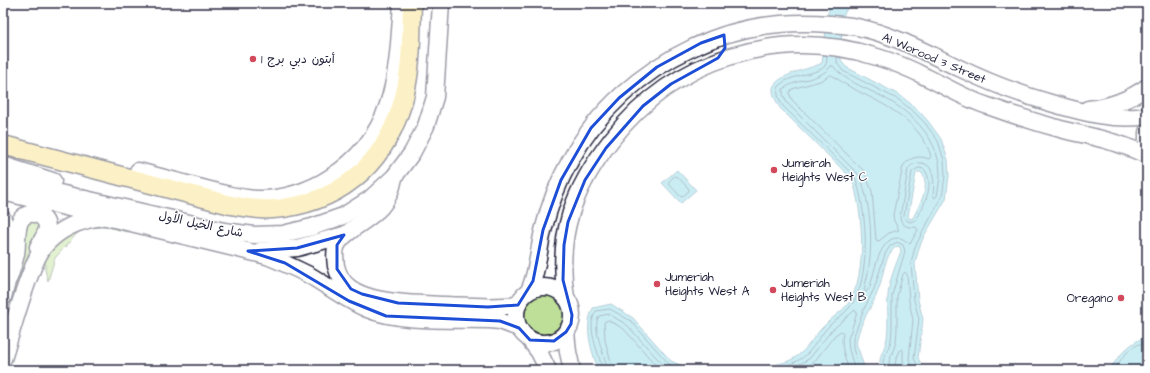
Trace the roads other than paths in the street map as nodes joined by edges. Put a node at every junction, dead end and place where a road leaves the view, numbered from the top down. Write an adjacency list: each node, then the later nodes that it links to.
1 (402, 3): 10 (street)
2 (412, 3): 12 (main road)
3 (441, 3): 15 (street, شارع الخيل الأول)
4 (724, 35): 5 (street); 7 (street, Al Worood 3 Street); 25 (street, Al Worood 3 Street)
5 (708, 65): 13 (street, Al Worood 3 Street); 27 (street, Al Worood 3 Street)
6 (1147, 87): 7 (street)
7 (1076, 110): 8 (street, Al Worood 3 Street)
8 (1147, 116)
9 (1147, 132): 11 (street)
10 (3, 137)
11 (1147, 143)
12 (3, 145)
13 (1147, 155)
14 (3, 165): 18 (street)
15 (394, 177): 18 (street, شارع الخيل الأول); 21 (street)
16 (3, 180): 18 (street, شارع الخيل الأول)
17 (3, 192): 19 (street)
18 (95, 200)
19 (103, 216): 22 (street); 24 (street)
20 (3, 219): 23 (street)
21 (344, 235): 22 (street); 28 (street)
22 (248, 251): 29 (street)
23 (8, 278): 24 (street); 26 (street)
24 (24, 290): 32 (street)
25 (529, 292): 27 (street); 28 (street)
26 (3, 297)
27 (566, 298): 30 (street)
28 (518, 305): 29 (street)
29 (519, 328): 31 (street)
30 (566, 332): 31 (street); 34 (street)
31 (530, 340): 33 (street)
32 (3, 359)
33 (548, 370)
34 (572, 370)

